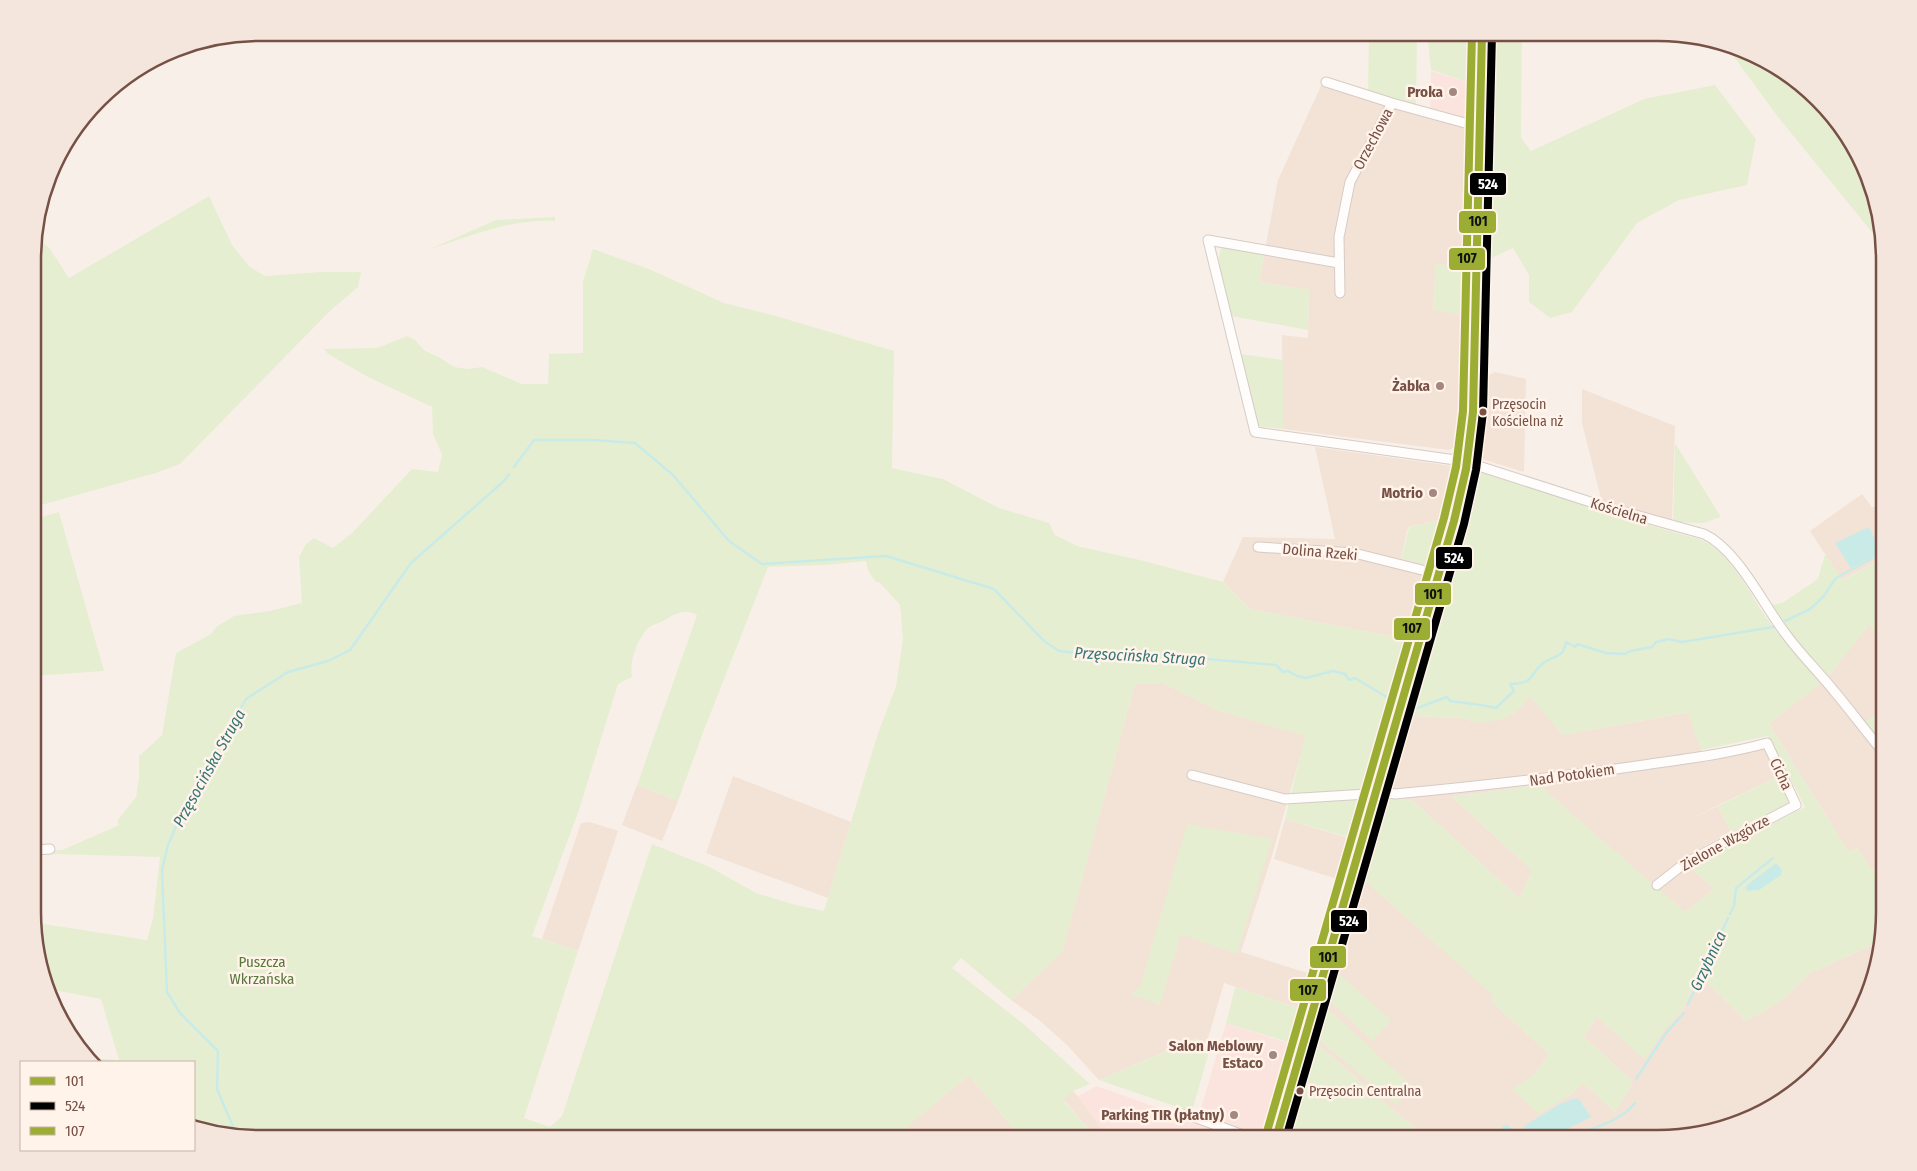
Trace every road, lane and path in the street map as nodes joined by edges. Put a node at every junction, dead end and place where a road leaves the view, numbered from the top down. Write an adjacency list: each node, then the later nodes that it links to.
1 (1482, 41): 4 (street)
2 (1326, 82): 3 (street)
3 (1392, 103): 4 (street, Orzechowa); 5 (street, Orzechowa)
4 (1480, 123): 7 (street)
5 (1339, 263): 6 (street, Orzechowa); 7 (street, Kościelna)
6 (1340, 293)
7 (1467, 462): 9 (street); 10 (street, Kościelna)
8 (1258, 547): 9 (street, Dolina Rzeki)
9 (1438, 574): 13 (street)
10 (1876, 743)
11 (1767, 744): 13 (street, Nad Potokiem); 14 (street, Cicha)
12 (1192, 774): 13 (street, Nad Potokiem)
13 (1377, 791): 20 (street)
14 (1796, 805): 17 (street, Zielone Wzgórze)
15 (50, 849): 16 (street)
16 (41, 850)
17 (1656, 885)
18 (1186, 1114): 19 (street)
19 (1229, 1130)
20 (1278, 1130)

